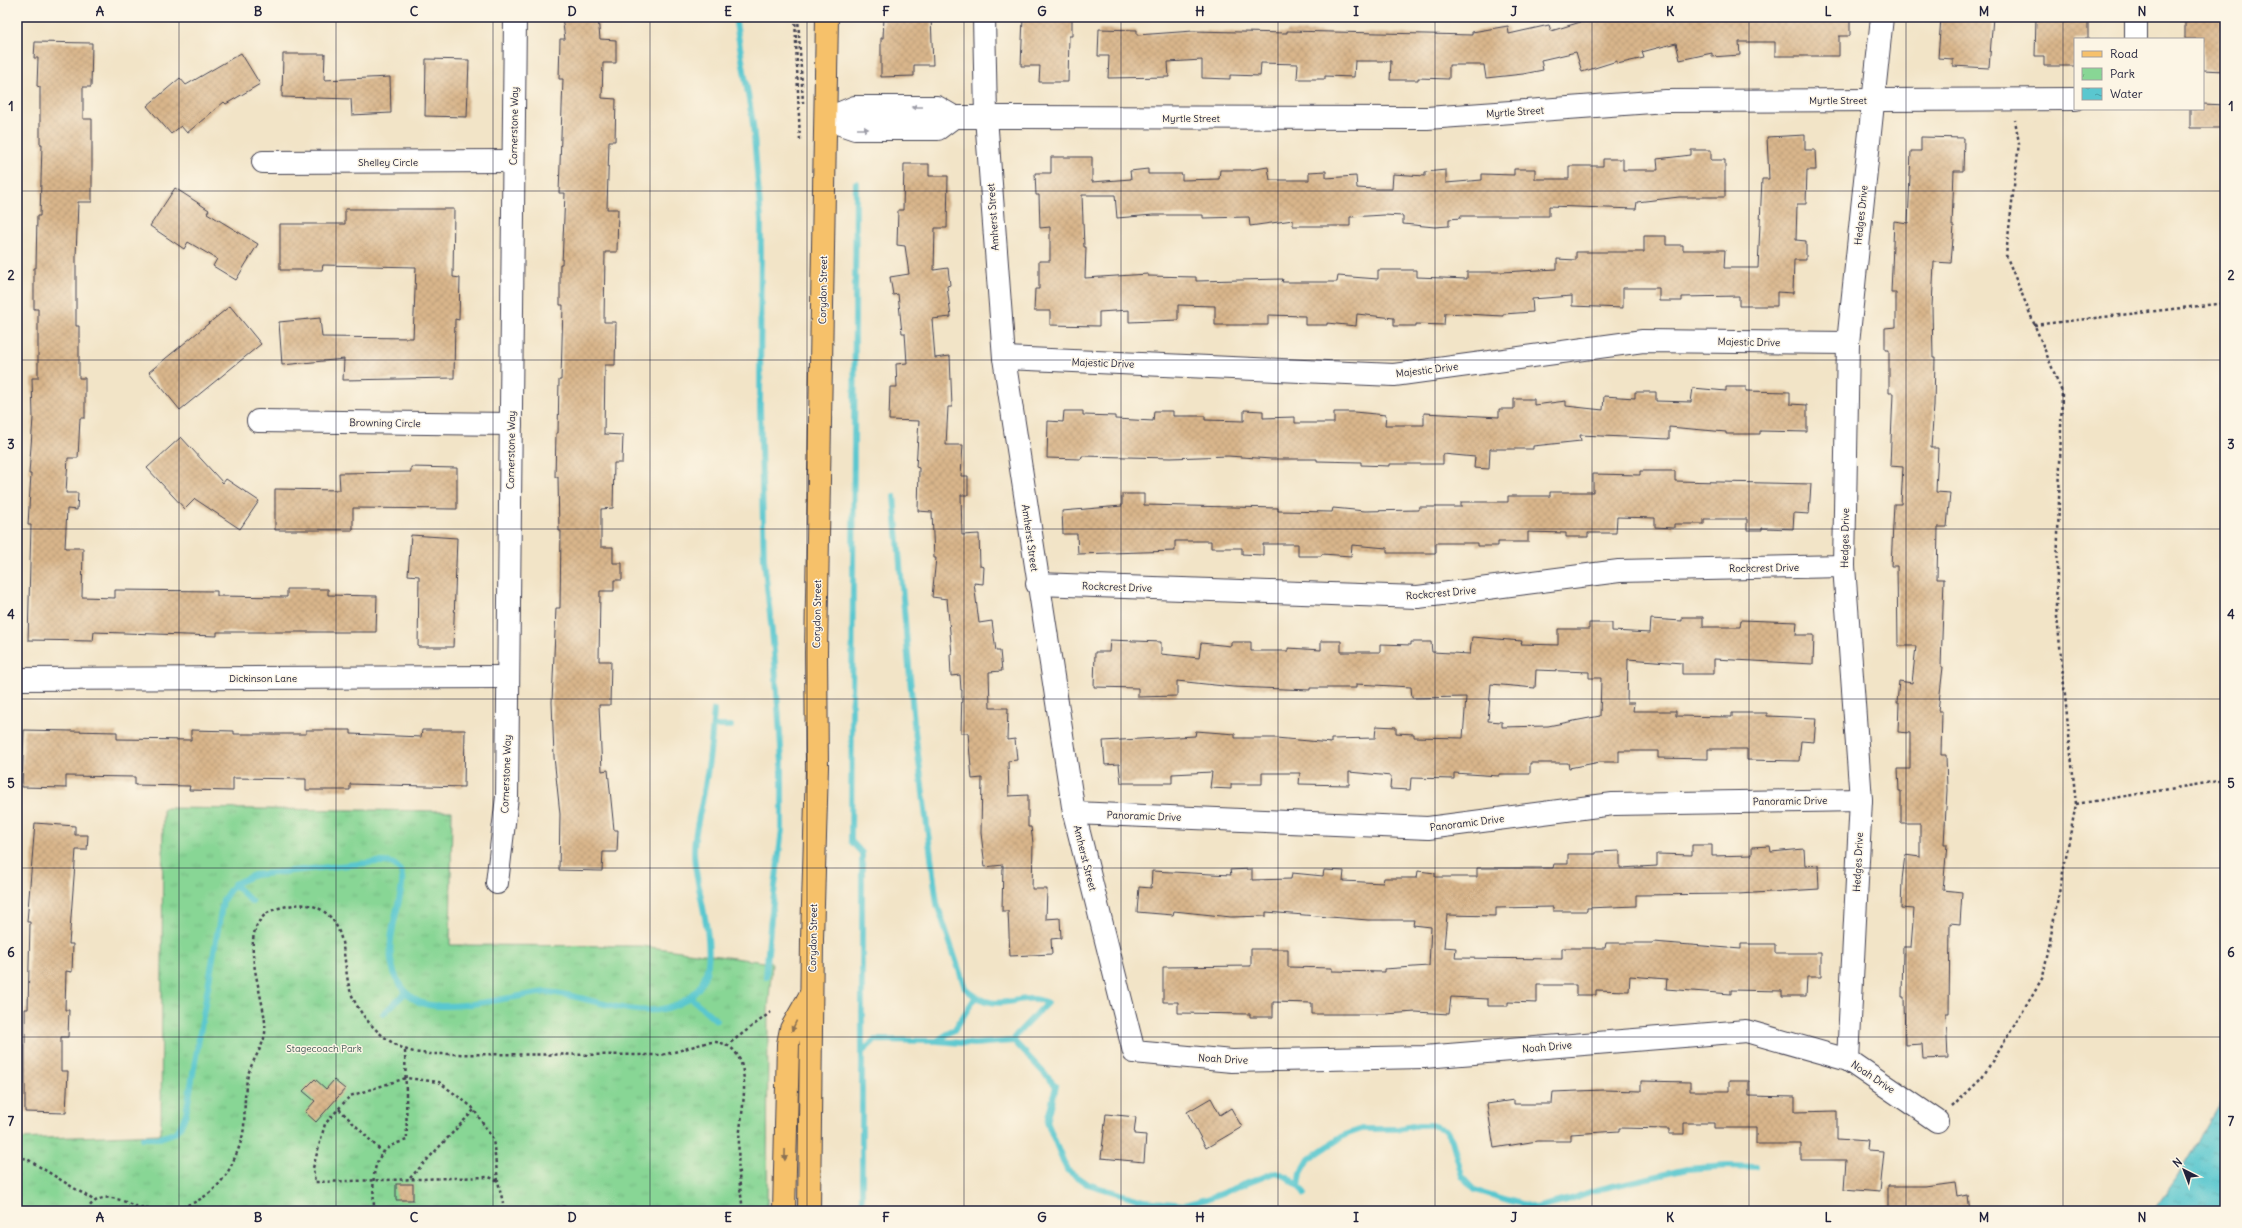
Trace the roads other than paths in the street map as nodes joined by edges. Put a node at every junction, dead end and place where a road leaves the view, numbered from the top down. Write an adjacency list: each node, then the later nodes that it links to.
1 (515, 17): 11 (street, Cornerstone Way)
2 (827, 17): 10 (main road, Corydon Street)
3 (984, 17): 9 (street, Amherst Street)
4 (1882, 17): 7 (street, Hedges Drive)
5 (2136, 17): 6 (street)
6 (2136, 38)
7 (1873, 99): 8 (street, Myrtle Street); 9 (street, Myrtle Street); 13 (street, Hedges Drive)
8 (2074, 99)
9 (986, 117): 10 (street, Myrtle Street); 14 (street, Amherst Street)
10 (826, 119): 24 (main road, Corydon Street)
11 (513, 161): 12 (street, Shelley Circle); 16 (street, Cornerstone Way)
12 (263, 162)
13 (1848, 343): 14 (street, Majestic Drive); 17 (street, Hedges Drive)
14 (1004, 358): 18 (street, Amherst Street)
15 (258, 421): 16 (street, Browning Circle)
16 (511, 424): 19 (street, Cornerstone Way)
17 (1844, 566): 18 (street, Rockcrest Drive); 21 (street, Hedges Drive)
18 (1037, 584): 22 (street, Amherst Street)
19 (508, 677): 20 (street, Dickinson Lane); 23 (street, Cornerstone Way)
20 (17, 679)
21 (1861, 800): 22 (street, Panoramic Drive); 26 (street, Hedges Drive)
22 (1074, 813): 25 (street, Amherst Street)
23 (497, 883)
24 (812, 992): 28 (main road, one-way to 28); 29 (main road, Corydon Street)
25 (1134, 1052): 26 (street, Noah Drive)
26 (1848, 1060): 27 (street, Noah Drive)
27 (1937, 1121)
28 (784, 1211)
29 (809, 1211)

